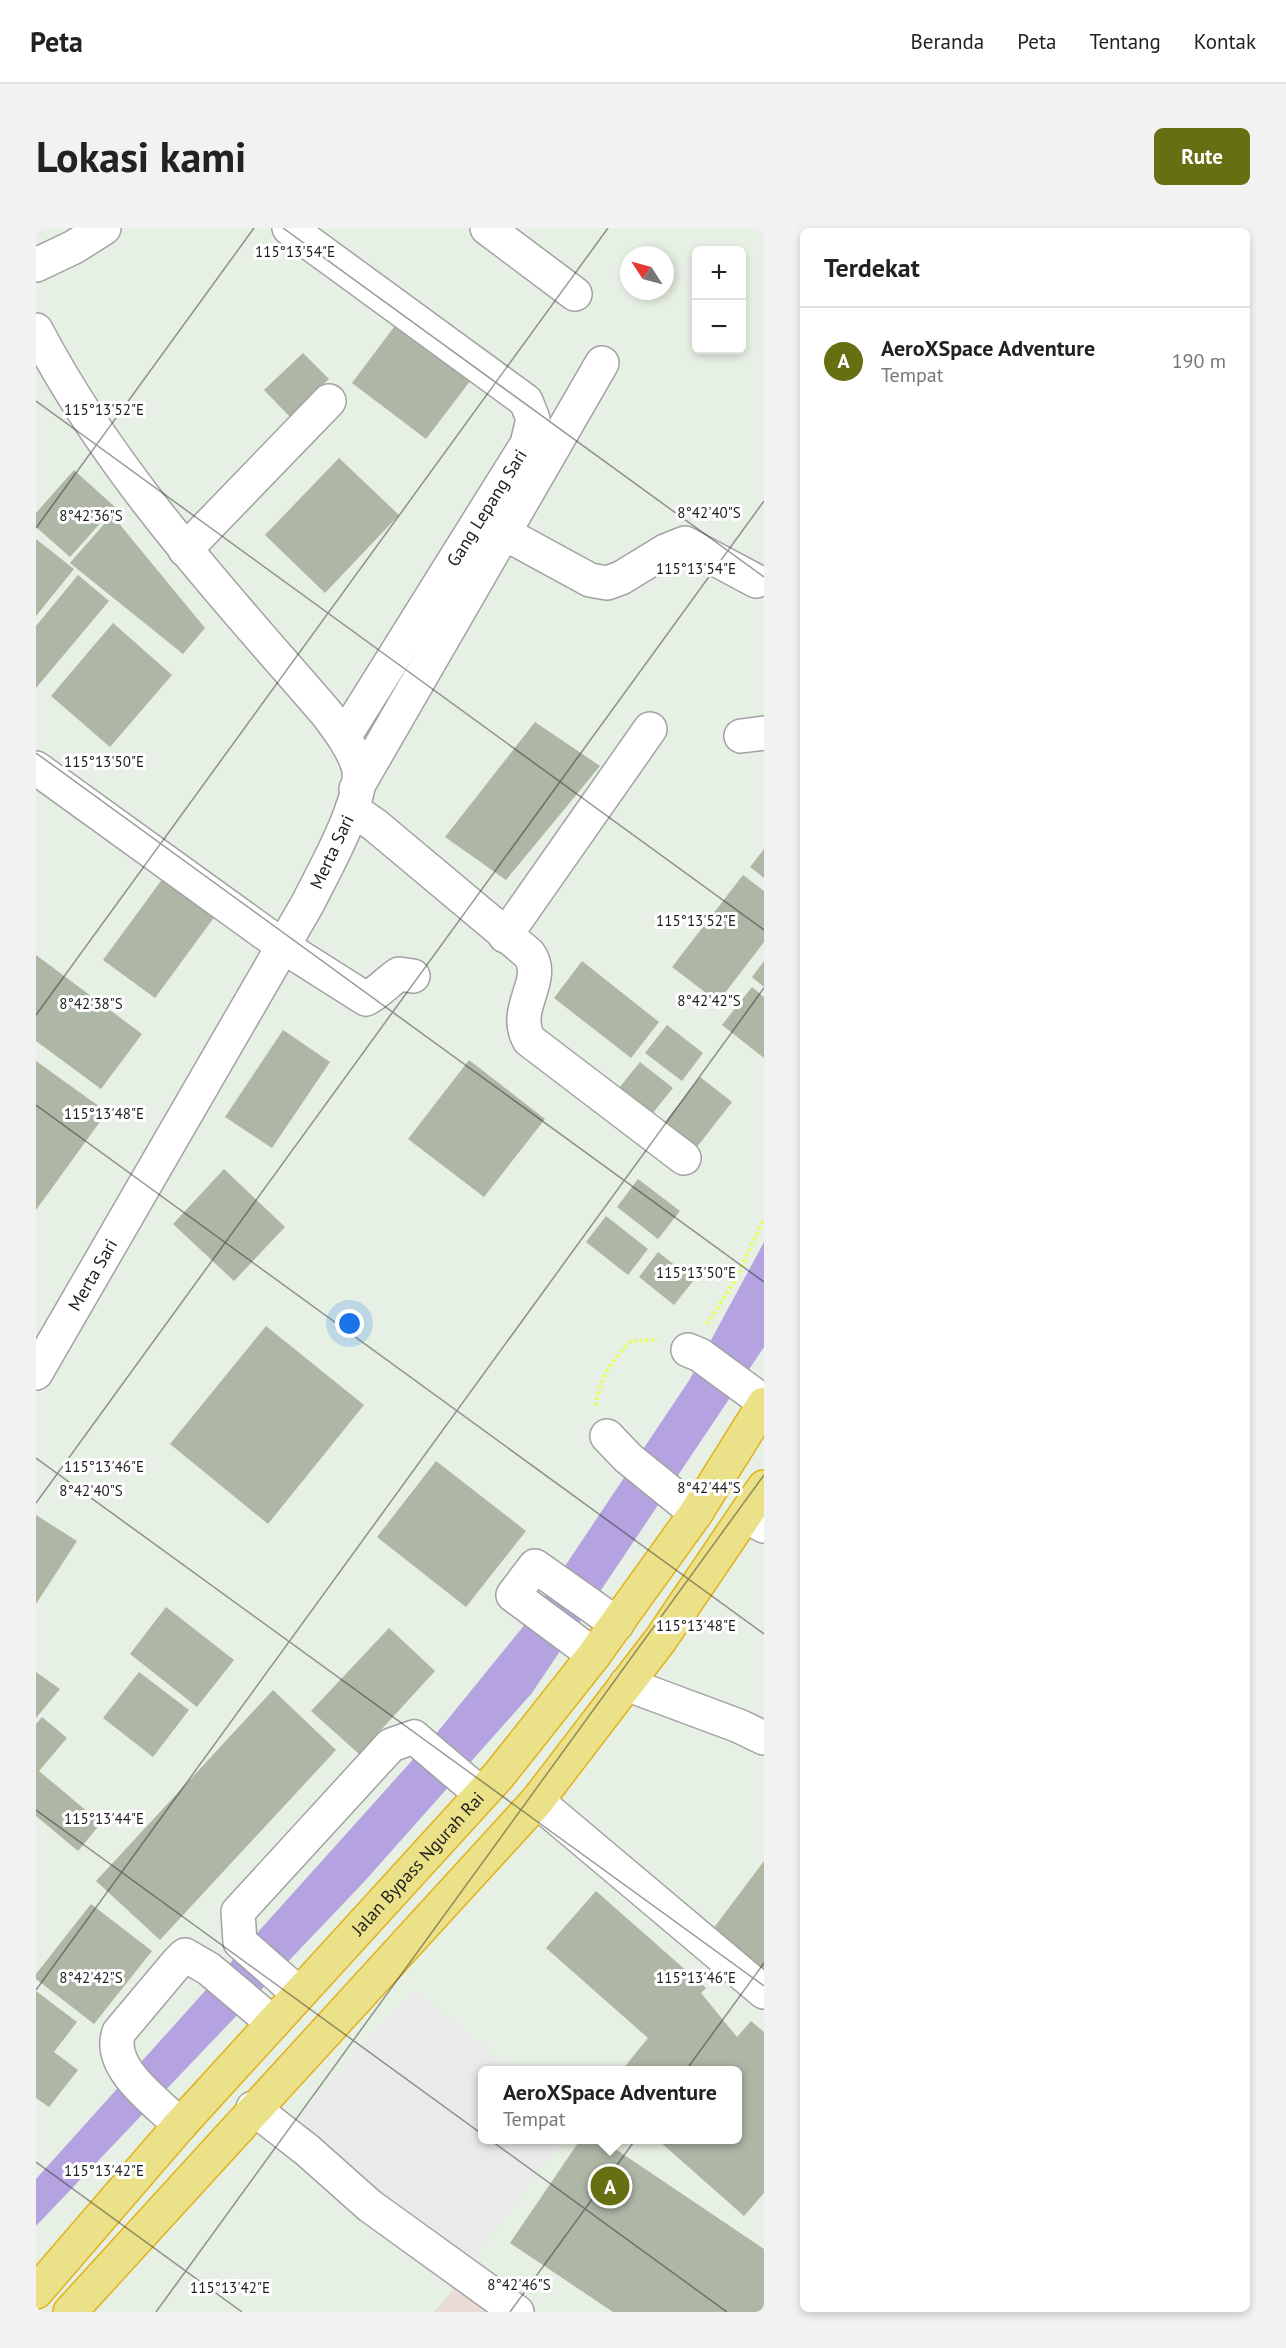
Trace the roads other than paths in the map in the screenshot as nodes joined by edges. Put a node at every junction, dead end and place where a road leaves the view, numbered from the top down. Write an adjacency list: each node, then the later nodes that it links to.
1 (104, 228): 4 (street)
2 (289, 228): 13 (street, Gang Lepang Sari)
3 (487, 228): 5 (street)
4 (36, 265)
5 (575, 294)
6 (36, 330): 10 (street, Merta Sari)
7 (602, 363): 9 (street)
8 (329, 401): 10 (street)
9 (502, 532): 11 (street); 15 (street)
10 (185, 550): 13 (street, Merta Sari)
11 (756, 580)
12 (650, 729): 16 (street)
13 (344, 737): 15 (street, Merta Sari)
14 (36, 768): 17 (street)
15 (354, 799): 16 (street); 17 (street, Merta Sari)
16 (505, 936): 19 (street)
17 (284, 947): 18 (street); 21 (street, Merta Sari)
18 (413, 976)
19 (684, 1158)
20 (694, 1352): 22 (street)
21 (36, 1372)
22 (758, 1398): 25 (highway, Jalan Bypass Ngurah Rai)
23 (617, 1447): 25 (street)
24 (764, 1487): 26 (highway)
25 (686, 1505): 27 (highway, Jalan Bypass Ngurah Rai)
26 (755, 1521): 29 (highway)
27 (611, 1620): 28 (highway, Jalan Bypass Ngurah Rai); 28 (street)
28 (588, 1650): 31 (highway, Jalan Bypass Ngurah Rai)
29 (626, 1684): 30 (street); 32 (highway)
30 (764, 1738)
31 (479, 1792): 33 (highway, Jalan Bypass Ngurah Rai); 33 (street)
32 (537, 1801): 34 (street); 36 (highway)
33 (288, 1985): 35 (highway, Jalan Bypass Ngurah Rai)
34 (764, 1992)
35 (263, 2016): 37 (highway, Jalan Bypass Ngurah Rai); 37 (street)
36 (253, 2108): 39 (highway); 40 (street)
37 (170, 2115): 38 (highway, Jalan Bypass Ngurah Rai)
38 (36, 2292)
39 (70, 2312)
40 (517, 2312)

